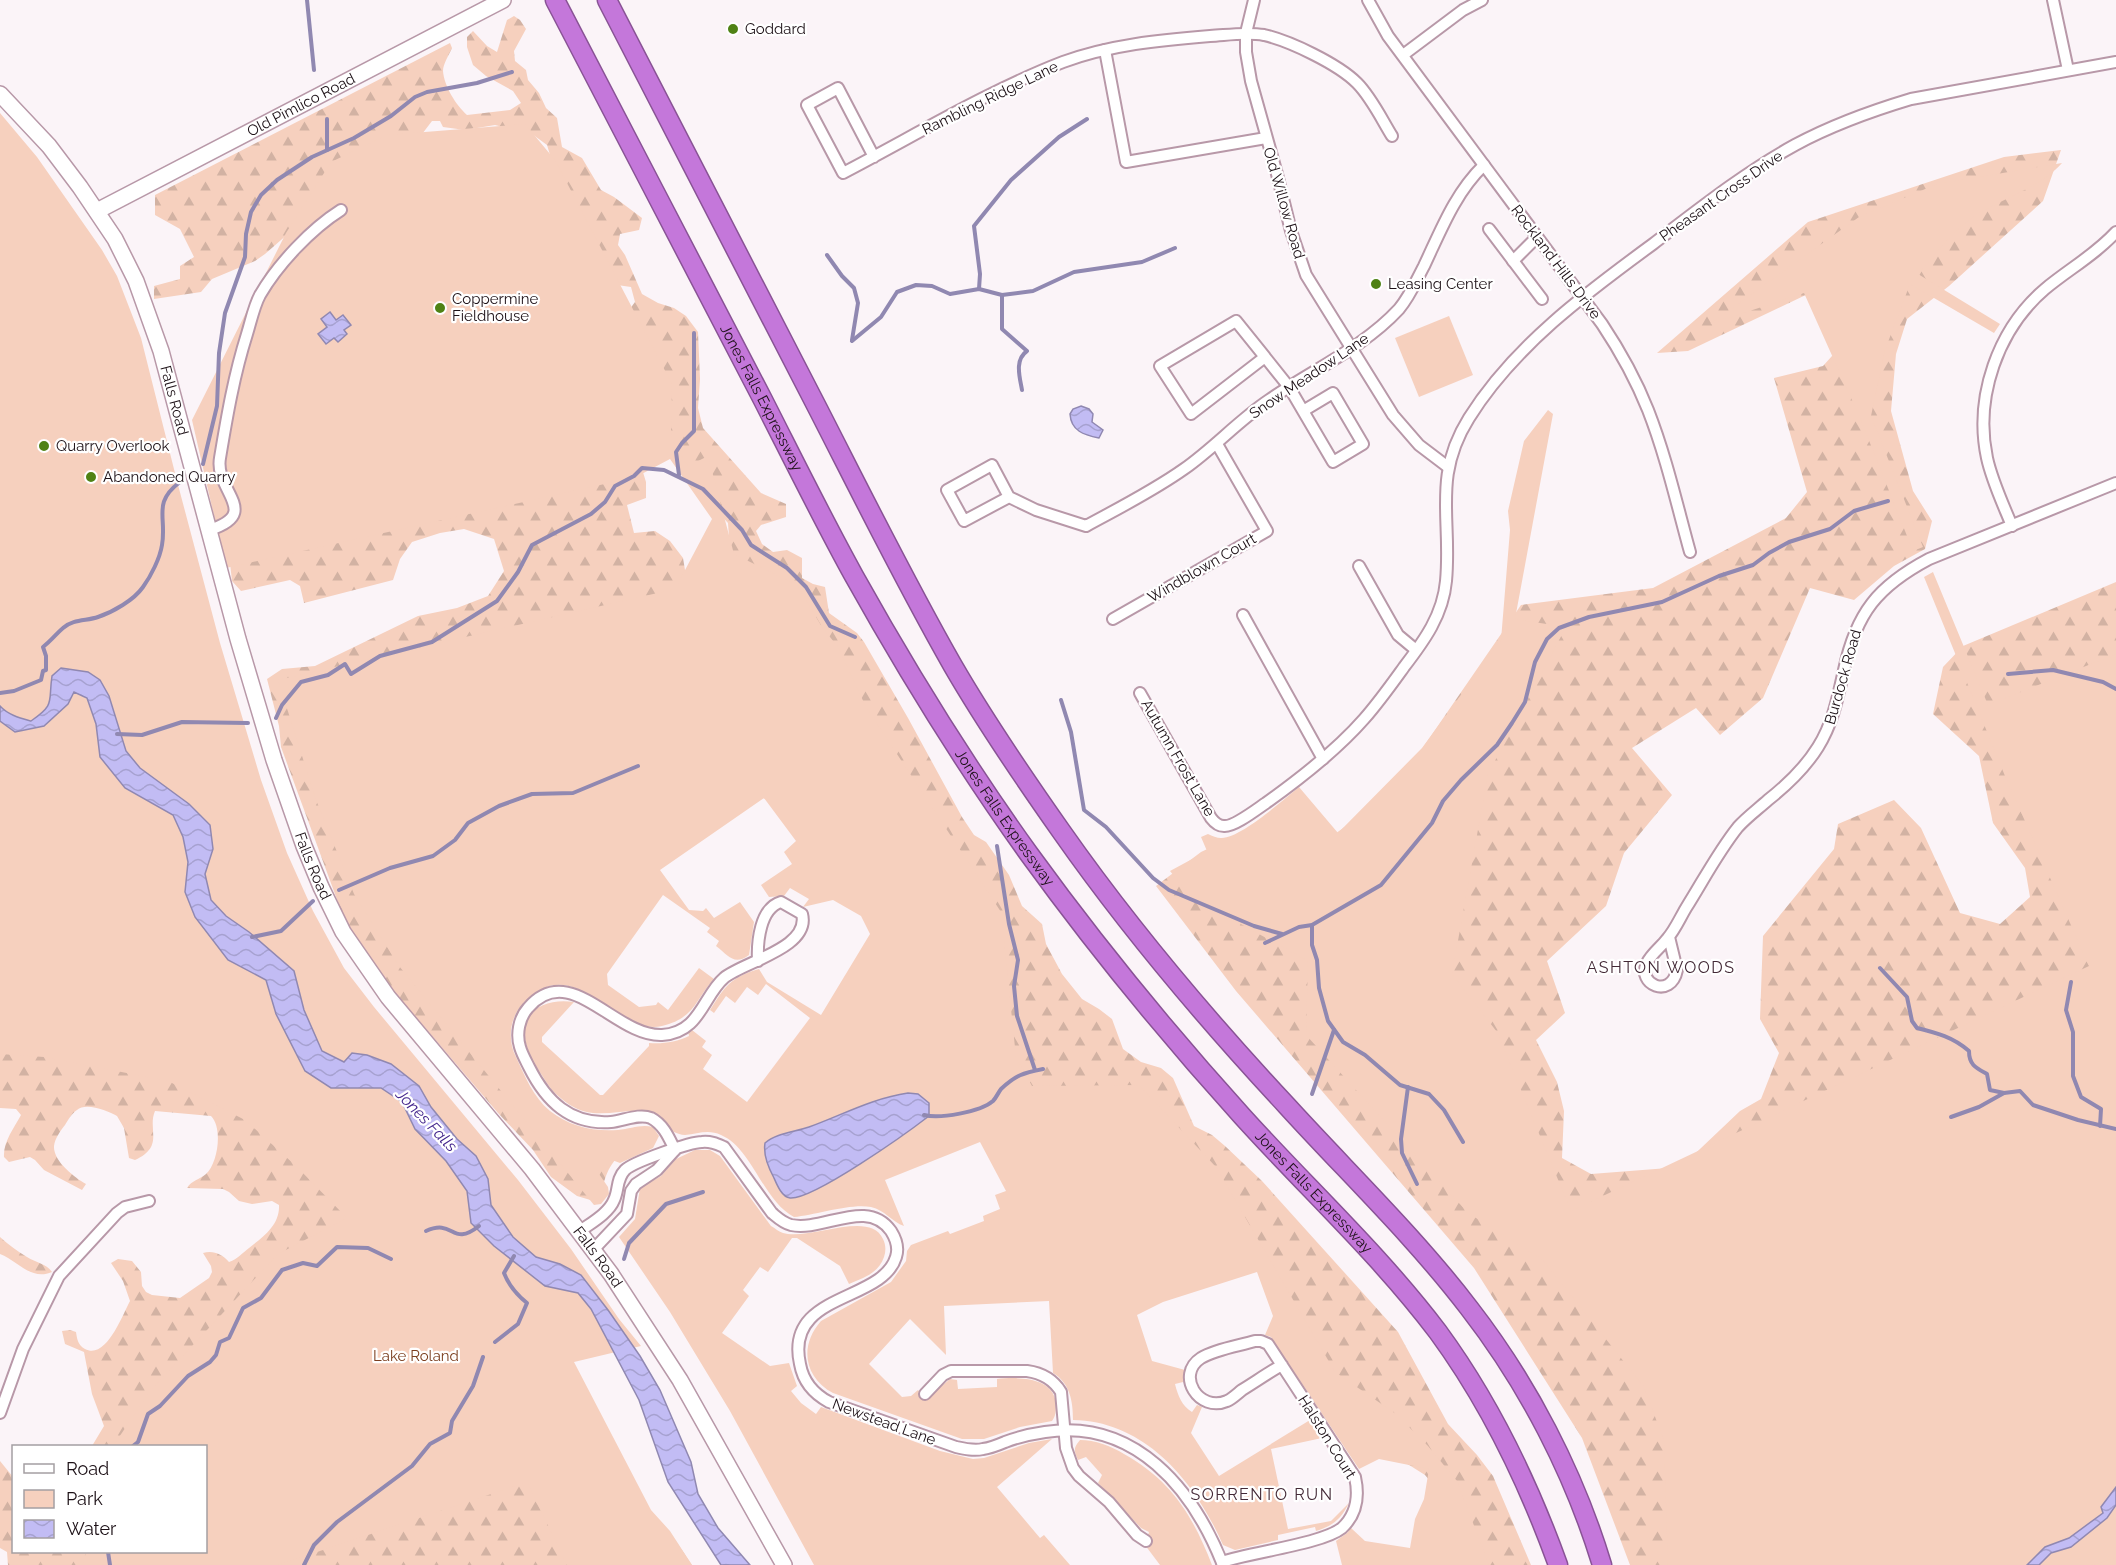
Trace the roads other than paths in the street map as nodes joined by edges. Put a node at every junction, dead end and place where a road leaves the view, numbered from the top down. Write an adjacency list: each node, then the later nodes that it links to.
1 (503, 0): 19 (main road, Old Pimlico Road)
2 (607, 0): 57 (highway)
3 (1254, 0): 8 (street, Old Willow Road)
4 (1368, 0): 10 (street, Rockland Hills Drive)
5 (1482, 0): 10 (street)
6 (2053, 0): 12 (street)
7 (558, 6): 56 (highway, Jones Falls Expressway)
8 (1246, 33): 9 (street, Rambling Ridge Lane); 14 (street, Rambling Ridge Lane); 15 (street, Old Willow Road)
9 (1105, 50): 15 (street); 16 (street, Rambling Ridge Lane)
10 (1403, 55): 17 (street, Rockland Hills Drive)
11 (2116, 62): 12 (street, Pheasant Cross Drive)
12 (2068, 70): 24 (street, Pheasant Cross Drive)
13 (0, 94): 19 (main road, Falls Road)
14 (1392, 136)
15 (1266, 138): 26 (street, Old Willow Road)
16 (874, 157): 16 (street, Rambling Ridge Lane)
17 (1484, 165): 22 (street, Rockland Hills Drive); 26 (street, Snow Meadow Lane)
18 (341, 210): 35 (street)
19 (97, 211): 35 (main road, Falls Road)
20 (1489, 229): 23 (street)
21 (2116, 232): 34 (street)
22 (1538, 237): 23 (street); 24 (street, Rockland Hills Drive)
23 (1513, 261): 25 (street)
24 (1581, 296): 31 (street, Autumn Frost Lane); 36 (street, Rockland Hills Drive)
25 (1542, 299)
26 (1352, 348): 28 (street, Snow Meadow Lane); 31 (street, Old Willow Road)
27 (1265, 357): 27 (street); 28 (street)
28 (1288, 387): 29 (street); 30 (street, Snow Meadow Lane)
29 (1303, 411): 29 (street)
30 (1217, 444): 33 (street, Snow Meadow Lane); 39 (street, Windblown Court)
31 (1448, 467): 40 (street, Autumn Frost Lane)
32 (2116, 483): 34 (street, Burdock Road)
33 (1009, 497): 33 (street)
34 (2012, 526): 43 (street, Burdock Road)
35 (209, 530): 47 (main road, Falls Road)
36 (1690, 552)
37 (1359, 566): 40 (street)
38 (1243, 615): 42 (street)
39 (1113, 619)
40 (1416, 651): 42 (street, Autumn Frost Lane)
41 (1140, 693): 42 (street, Autumn Frost Lane)
42 (1323, 759)
43 (1669, 937)
44 (758, 961): 44 (street); 45 (street)
45 (675, 1150): 47 (street, Newstead Lane); 48 (street); 52 (street, Newstead Lane)
46 (149, 1201): 51 (street)
47 (580, 1231): 48 (main road, Falls Road)
48 (594, 1250): 55 (main road, Falls Road)
49 (1282, 1365): 49 (street, Halston Court); 54 (street, Halston Court)
50 (925, 1394): 52 (street)
51 (0, 1413)
52 (1066, 1430): 53 (street); 54 (street, Newstead Lane)
53 (1146, 1540)
54 (1222, 1564)
55 (784, 1565)
56 (1558, 1565)
57 (1602, 1565)

